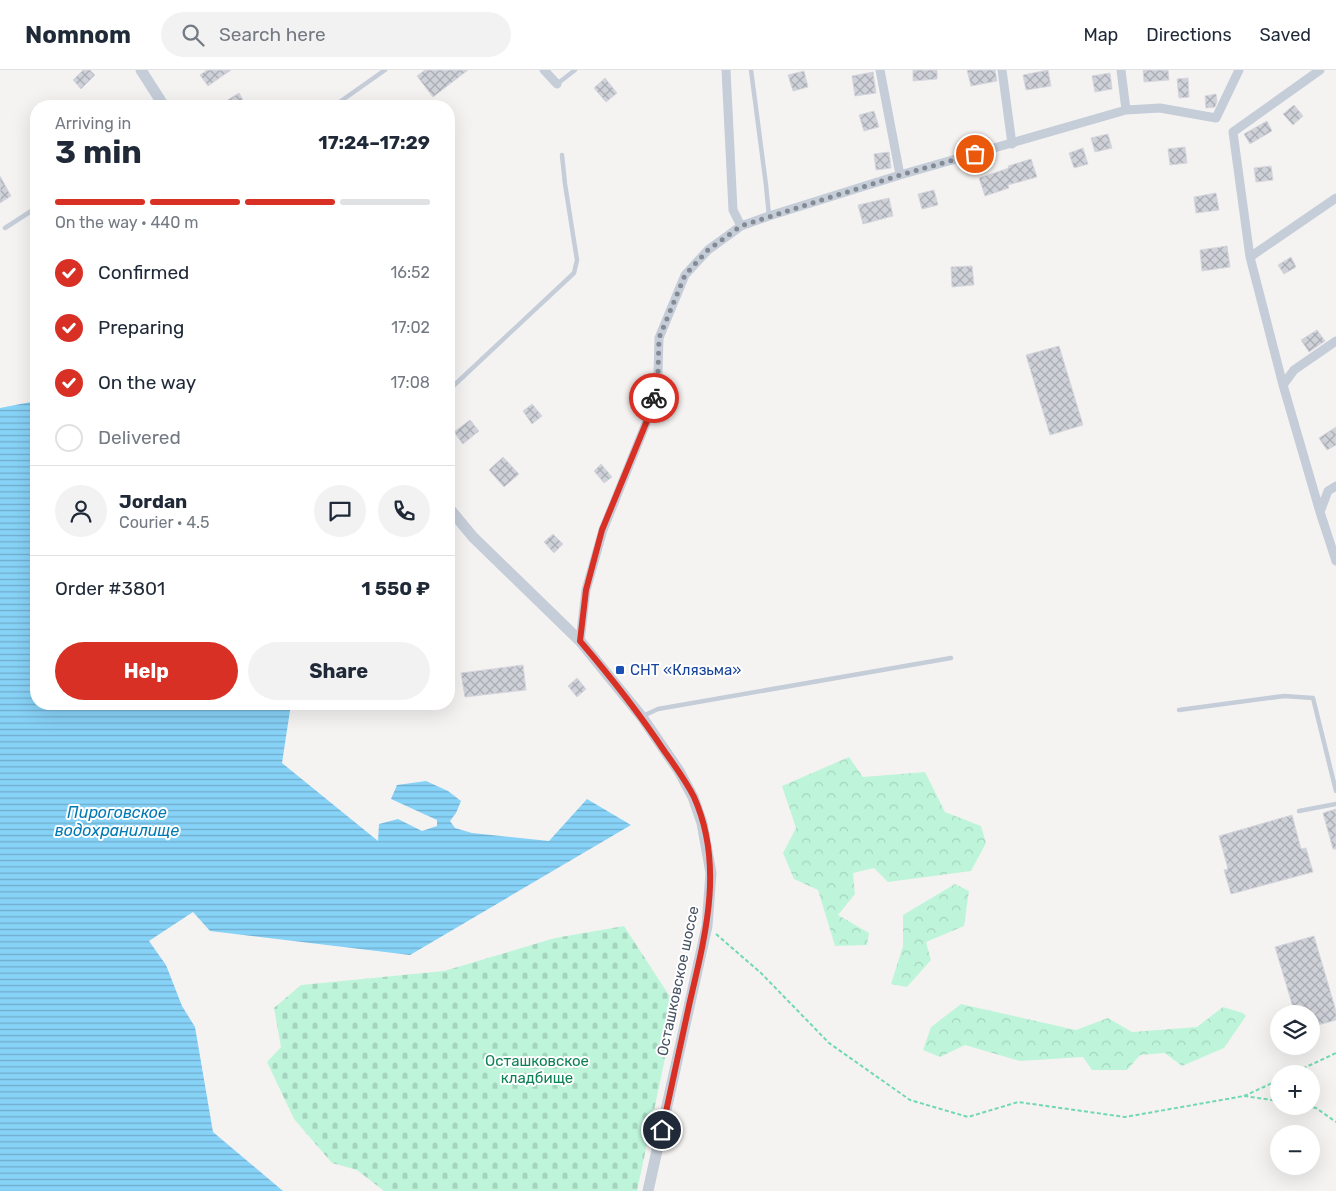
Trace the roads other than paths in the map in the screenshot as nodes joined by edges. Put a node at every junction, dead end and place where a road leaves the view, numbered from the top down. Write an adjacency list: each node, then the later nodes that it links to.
1 (141, 70): 13 (street)
2 (385, 70): 14 (lane)
3 (544, 70): 12 (street)
4 (575, 70): 12 (lane)
5 (726, 70): 22 (street)
6 (752, 70): 21 (lane)
7 (880, 70): 18 (street)
8 (1002, 70): 16 (street)
9 (1122, 70): 15 (street)
10 (1238, 70): 15 (street)
11 (1320, 70): 24 (street)
12 (557, 84)
13 (160, 100)
14 (342, 100)
15 (1126, 110): 16 (street)
16 (1012, 144): 18 (street)
17 (562, 155): 26 (lane)
18 (900, 175): 21 (street)
19 (1336, 198): 24 (street)
20 (30, 212): 23 (lane)
21 (769, 216): 22 (street)
22 (741, 226): 32 (street)
23 (5, 228)
24 (1250, 257): 27 (street)
25 (1336, 340): 27 (street)
26 (455, 384)
27 (1283, 385): 29 (street)
28 (1336, 486): 29 (street)
29 (1320, 512): 31 (street)
30 (455, 515): 32 (street, Осташковское шоссе)
31 (1336, 561)
32 (580, 641): 35 (street, Осташковское шоссе)
33 (951, 658): 35 (lane)
34 (1180, 710): 36 (lane)
35 (642, 717): 39 (street, Осташковское шоссе)
36 (1336, 791)
37 (1336, 804): 38 (lane)
38 (1299, 811)
39 (648, 1191)

